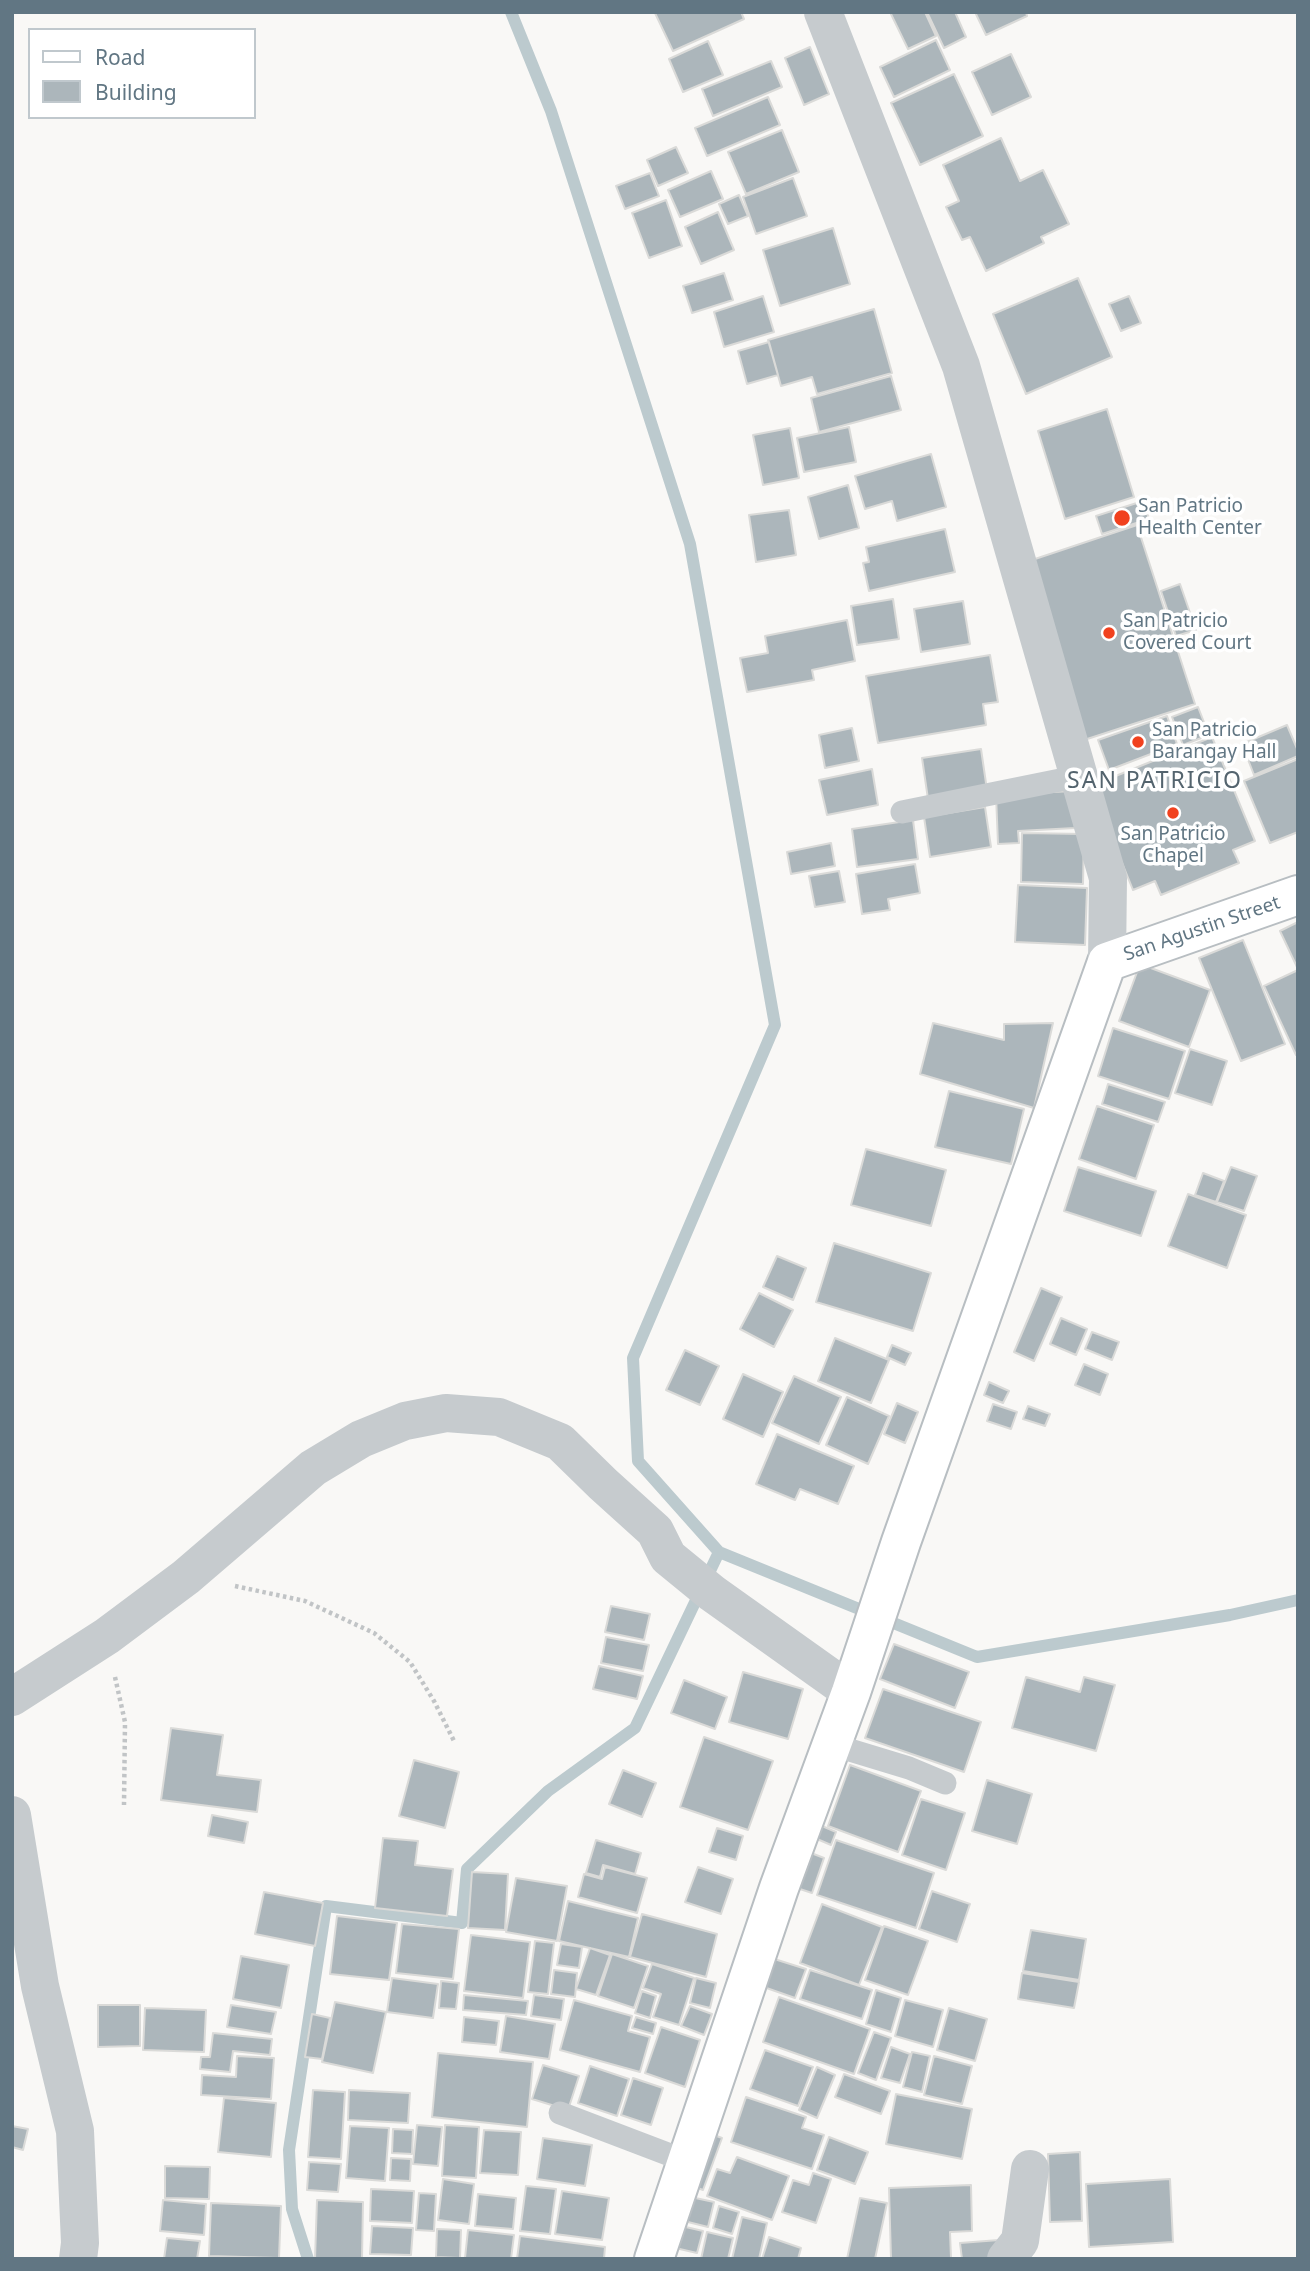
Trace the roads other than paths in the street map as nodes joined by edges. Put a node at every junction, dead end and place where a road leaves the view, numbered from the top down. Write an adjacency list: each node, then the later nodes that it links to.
1 (823, 12): 2 (street)
2 (1080, 776): 3 (lane); 5 (street)
3 (902, 812)
4 (1298, 895): 5 (street, San Agustin Street)
5 (1107, 962): 6 (street)
6 (854, 1683): 7 (street); 8 (street)
7 (12, 1698)
8 (830, 1744): 9 (lane); 12 (street)
9 (945, 1783)
10 (12, 1815): 14 (street)
11 (560, 2113): 12 (lane)
12 (687, 2161): 15 (street)
13 (1030, 2169): 16 (street)
14 (78, 2259)
15 (654, 2259)
16 (1006, 2259)

